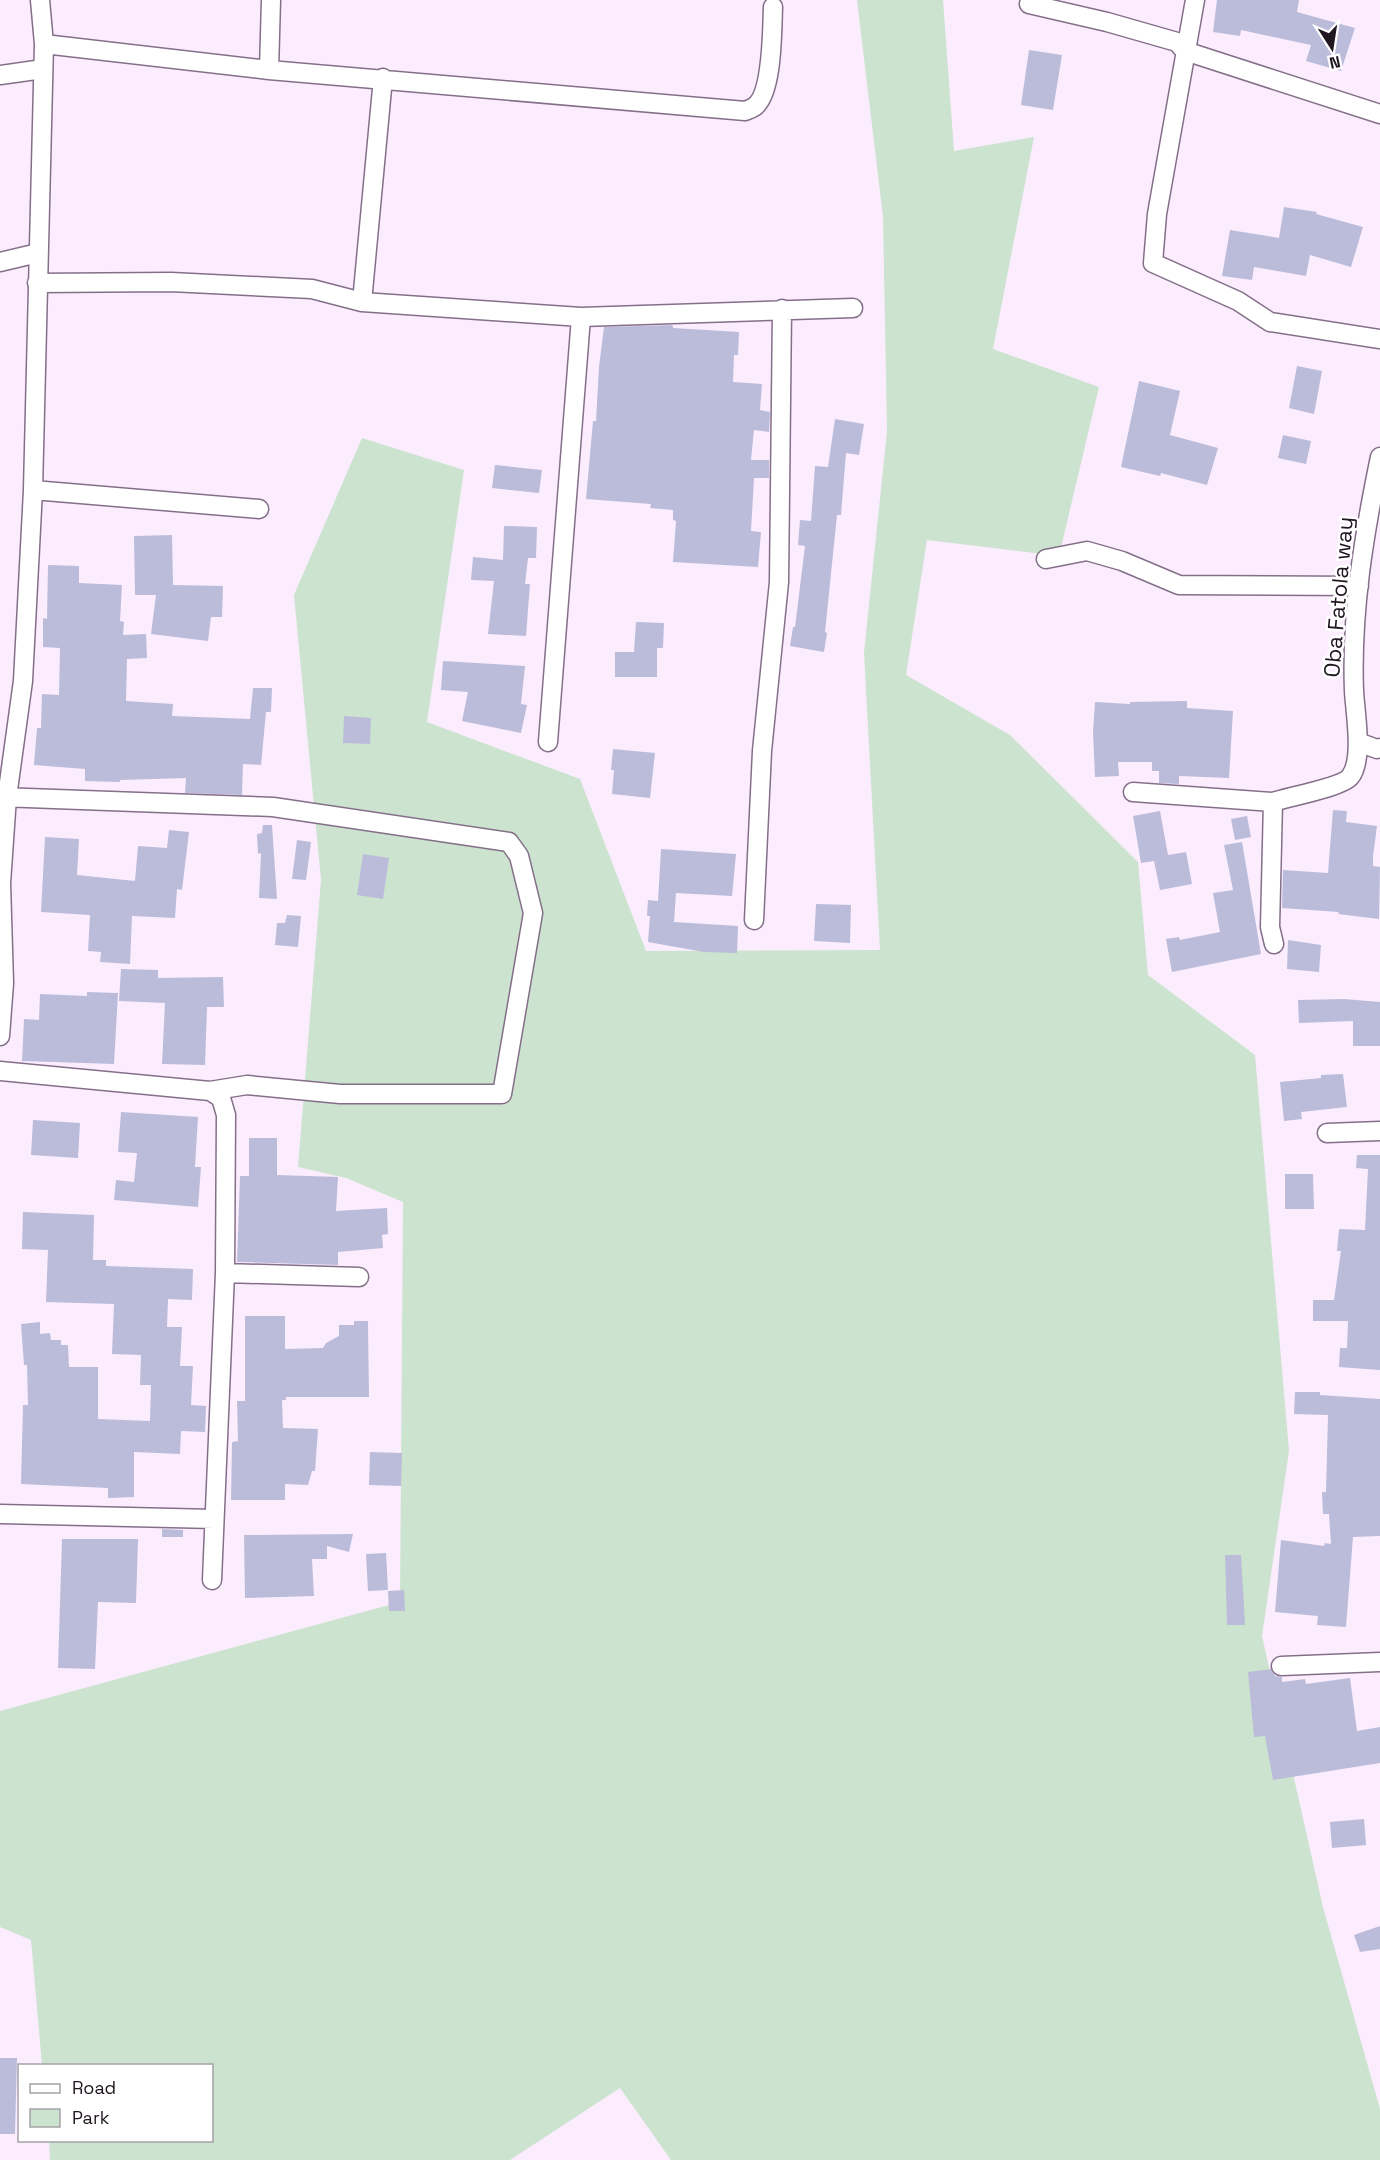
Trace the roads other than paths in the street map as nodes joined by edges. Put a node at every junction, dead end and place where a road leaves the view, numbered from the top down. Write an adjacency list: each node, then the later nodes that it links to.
1 (40, 0): 6 (street)
2 (271, 0): 9 (street)
3 (1195, 0): 7 (street)
4 (1029, 4): 7 (street)
5 (773, 7): 11 (street)
6 (44, 44): 8 (street); 9 (street)
7 (1185, 51): 12 (street); 20 (street)
8 (43, 69): 10 (street); 13 (street)
9 (269, 70): 11 (street)
10 (0, 75)
11 (383, 78): 16 (street)
12 (1380, 114)
13 (38, 253): 14 (street); 15 (street)
14 (0, 262)
15 (37, 283): 16 (street); 22 (street)
16 (362, 302): 19 (street)
17 (853, 308): 18 (street)
18 (782, 309): 19 (street); 32 (street)
19 (581, 317): 26 (street)
20 (1380, 339)
21 (1380, 457): 25 (street, Oba Fatola way)
22 (33, 490): 23 (street); 30 (street)
23 (259, 509)
24 (1046, 559): 25 (street)
25 (1359, 586): 27 (street, Oba Fatola way)
26 (548, 742)
27 (1358, 742): 28 (street); 31 (street, Oba Fatola way)
28 (1380, 748)
29 (1133, 792): 31 (street, Oba Fatola way)
30 (3, 797): 34 (street); 36 (street)
31 (1273, 802): 33 (street)
32 (754, 920)
33 (1274, 944)
34 (0, 1036)
35 (0, 1071): 36 (street)
36 (210, 1091): 39 (street)
37 (1380, 1131): 38 (street)
38 (1327, 1133)
39 (225, 1273): 40 (street); 42 (street)
40 (359, 1277)
41 (0, 1514): 42 (street)
42 (214, 1519): 43 (street)
43 (212, 1580)
44 (1380, 1662): 45 (street)
45 (1281, 1666)

